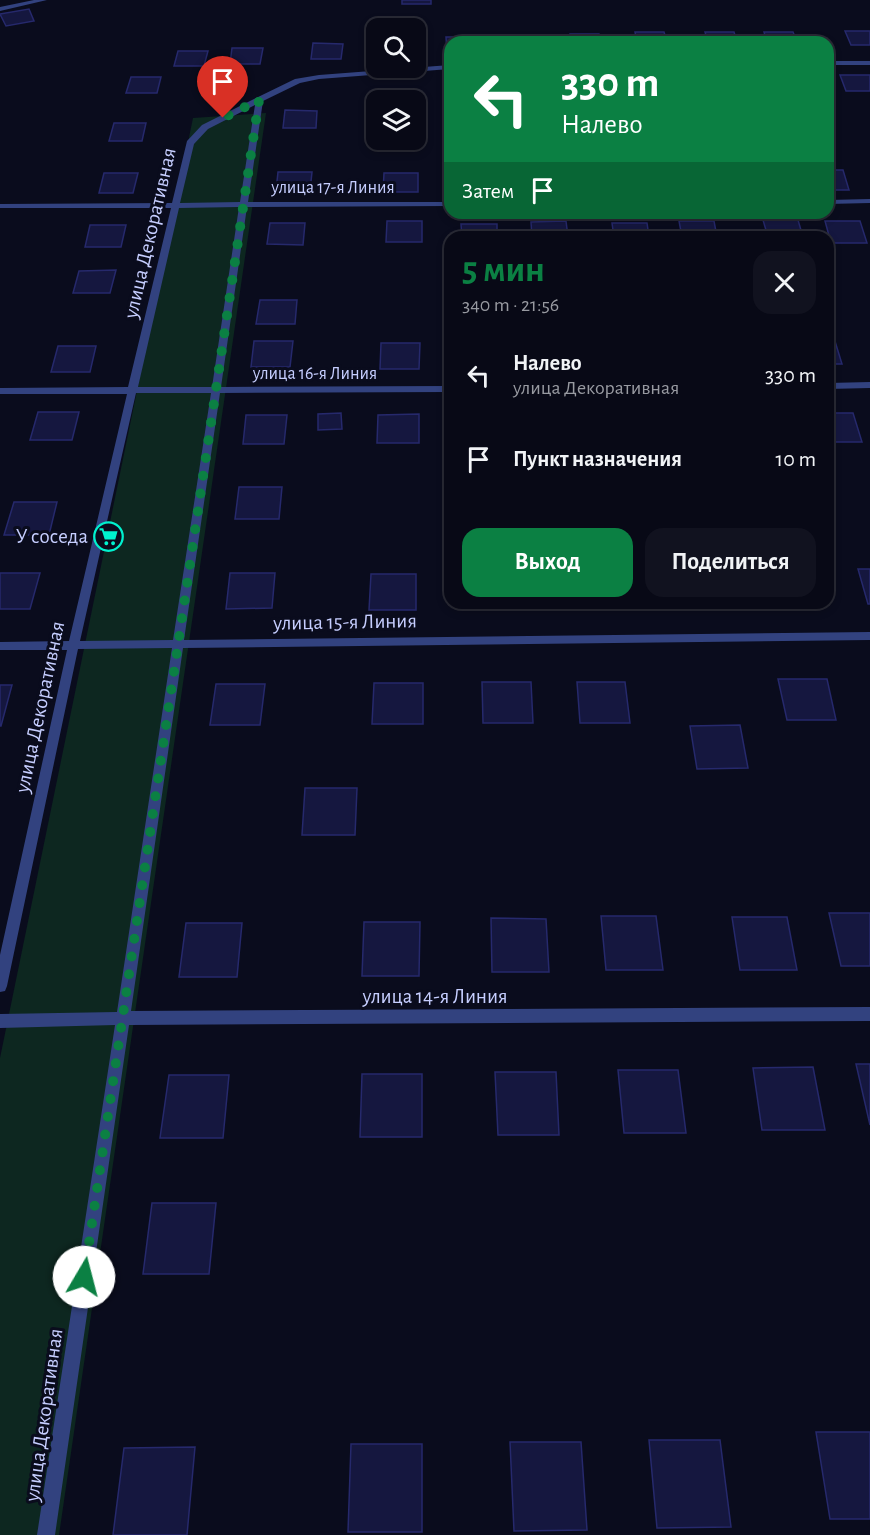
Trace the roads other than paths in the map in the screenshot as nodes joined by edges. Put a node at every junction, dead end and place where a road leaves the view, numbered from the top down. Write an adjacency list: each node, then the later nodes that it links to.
1 (44, 0): 2 (street)
2 (0, 9)
3 (834, 63): 4 (street)
4 (870, 63)
5 (444, 67): 6 (street)
6 (259, 100): 10 (street, улица Декоративная); 12 (street, улица Декоративная)
7 (870, 201): 8 (street)
8 (834, 202)
9 (444, 204): 10 (street, улица 17-я Линия)
10 (243, 205): 12 (street, улица 17-я Линия); 18 (street, улица Декоративная)
11 (0, 206): 12 (street, улица 17-я Линия)
12 (174, 206): 17 (street, улица Декоративная)
13 (870, 385): 14 (street)
14 (834, 386)
15 (444, 389): 18 (street, улица 16-я Линия)
16 (0, 391): 17 (street, улица 16-я Линия)
17 (134, 391): 18 (street, улица 16-я Линия); 22 (street, улица Декоративная)
18 (215, 391): 20 (street, улица Декоративная)
19 (870, 636): 20 (street, улица 15-я Линия)
20 (178, 644): 22 (street, улица 15-я Линия); 25 (street, улица Декоративная)
21 (0, 646): 22 (street, улица 15-я Линия)
22 (73, 646): 23 (street, улица Декоративная)
23 (0, 986)
24 (870, 1014): 25 (street, улица 14-я Линия)
25 (122, 1018): 26 (street, улица 14-я Линия); 27 (street, улица Декоративная)
26 (0, 1021)
27 (46, 1535)

